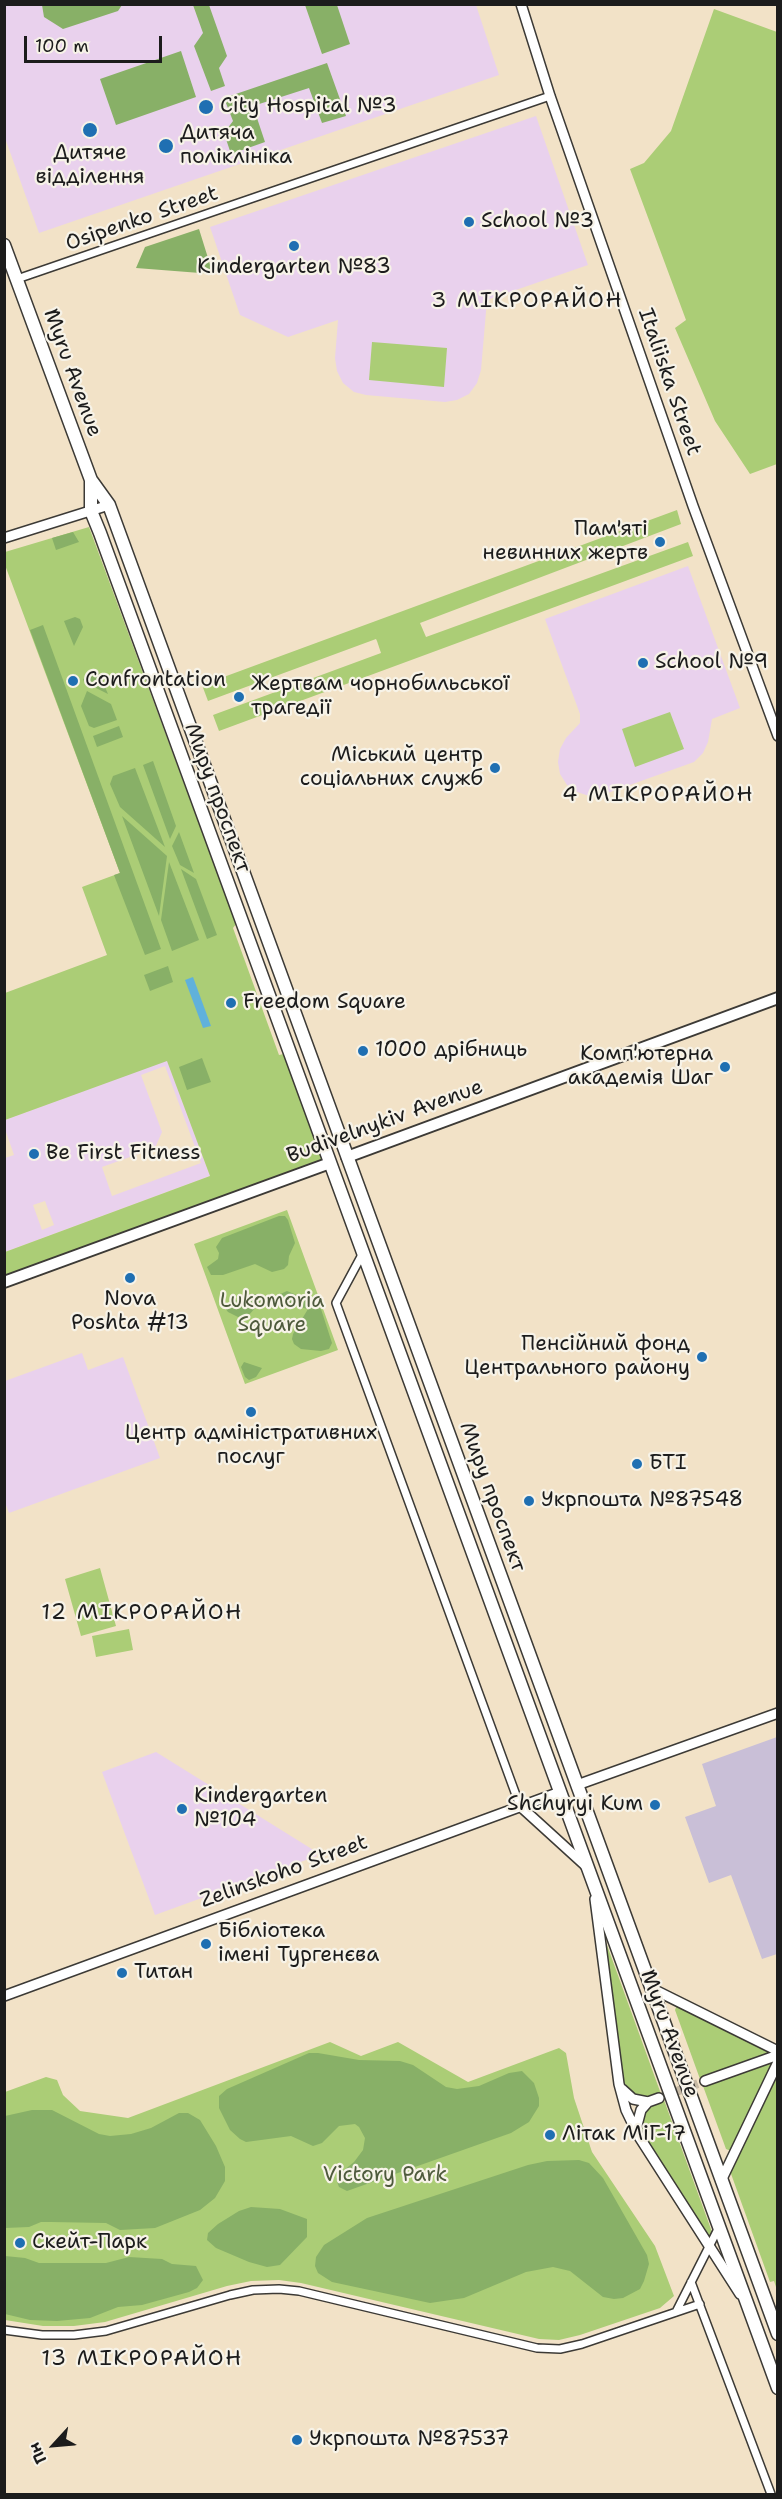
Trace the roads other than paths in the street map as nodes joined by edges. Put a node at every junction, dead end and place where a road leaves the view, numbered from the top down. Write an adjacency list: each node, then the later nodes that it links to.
1 (521, 4): 2 (street, Italiiska Street)
2 (550, 96): 4 (street, Osipenko Street); 9 (street, Italiiska Street)
3 (4, 244): 4 (highway)
4 (17, 279): 5 (highway, Myru Avenue)
5 (91, 480): 6 (highway, Myru Avenue); 7 (highway, Myru Avenue)
6 (109, 505): 7 (street); 11 (highway, Миру проспект)
7 (92, 511): 8 (street); 12 (highway, Миру проспект)
8 (4, 538)
9 (777, 736)
10 (777, 998): 11 (main road, Budivelnykiv Avenue)
11 (347, 1157): 12 (highway, Budivelnykiv Avenue); 16 (highway, Myru Avenue)
12 (330, 1163): 13 (highway, Миру проспект); 14 (main road, Budivelnykiv Avenue)
13 (363, 1253): 17 (highway, Миру проспект); 18 (street)
14 (4, 1282)
15 (777, 1713): 16 (street)
16 (577, 1785): 17 (highway, Zelinskoho Street); 21 (highway, Myru Avenue)
17 (560, 1792): 18 (street, Zelinskoho Street); 19 (highway, Myru Avenue)
18 (520, 1806): 19 (street); 22 (street, Zelinskoho Street)
19 (587, 1867): 20 (highway, Myru Avenue)
20 (594, 1885): 26 (street); 31 (highway, Myru Avenue)
21 (651, 1988): 23 (street); 30 (highway, Myru Avenue)
22 (4, 1996)
23 (777, 2053): 25 (street)
24 (777, 2062): 30 (street)
25 (705, 2081)
26 (619, 2084): 28 (street); 29 (street)
27 (659, 2098): 28 (street)
28 (648, 2102): 29 (street)
29 (638, 2135): 32 (street)
30 (722, 2181): 38 (highway, Myru Avenue)
31 (718, 2227): 32 (street); 35 (highway, Myru Avenue)
32 (709, 2246): 33 (street); 35 (street)
33 (691, 2282): 34 (street); 36 (street)
34 (700, 2304): 36 (street); 40 (street)
35 (748, 2306): 39 (highway, Myru Avenue)
36 (676, 2312): 37 (street)
37 (4, 2330)
38 (777, 2334)
39 (777, 2388)
40 (771, 2494)

